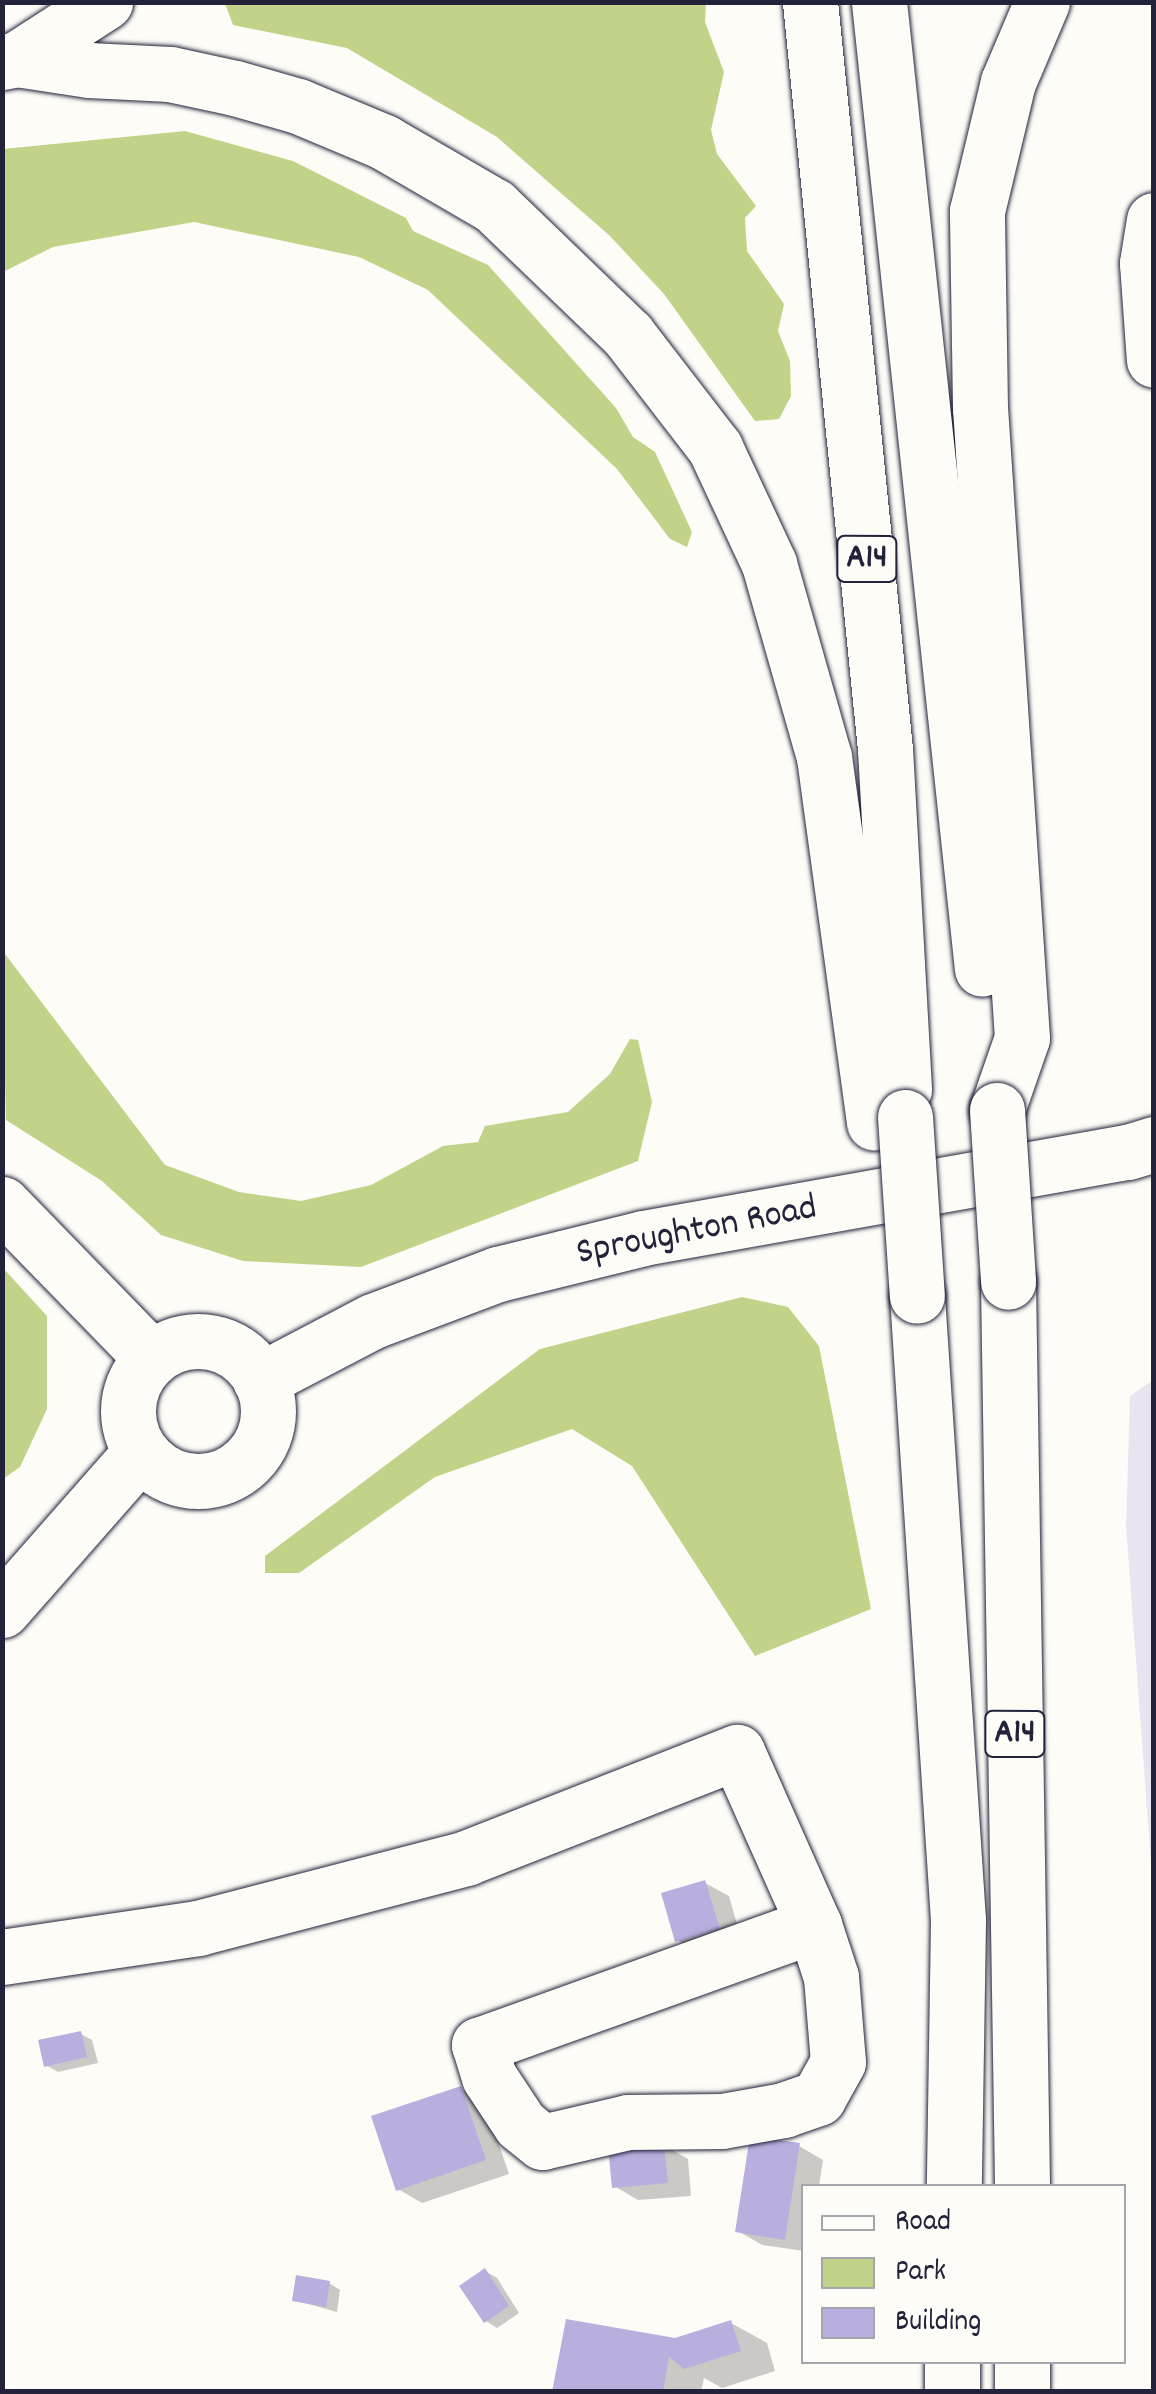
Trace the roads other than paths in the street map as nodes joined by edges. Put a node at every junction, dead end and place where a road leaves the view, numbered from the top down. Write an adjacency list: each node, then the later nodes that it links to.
1 (105, 2): 5 (main road)
2 (810, 2): 9 (main road, A14)
3 (879, 2): 8 (main road, A14)
4 (1042, 2): 8 (main road)
5 (10, 60): 9 (main road)
6 (1154, 220): 7 (main road)
7 (1154, 360)
8 (997, 1110): 19 (main road, A14, bridge)
9 (890, 1120): 18 (main road)
10 (1154, 1144): 13 (main road, Sproughton Road)
11 (2, 1204): 12 (main road)
12 (152, 1358): 13 (main road); 14 (main road)
13 (260, 1380): 14 (main road)
14 (141, 1452): 15 (main road)
15 (2, 1610)
16 (814, 1925): 16 (main road); 17 (main road)
17 (2, 1957)
18 (954, 2184)
19 (1022, 2184)
20 (952, 2364): 22 (main road)
21 (1022, 2364): 23 (main road)
22 (952, 2392)
23 (1022, 2392)

